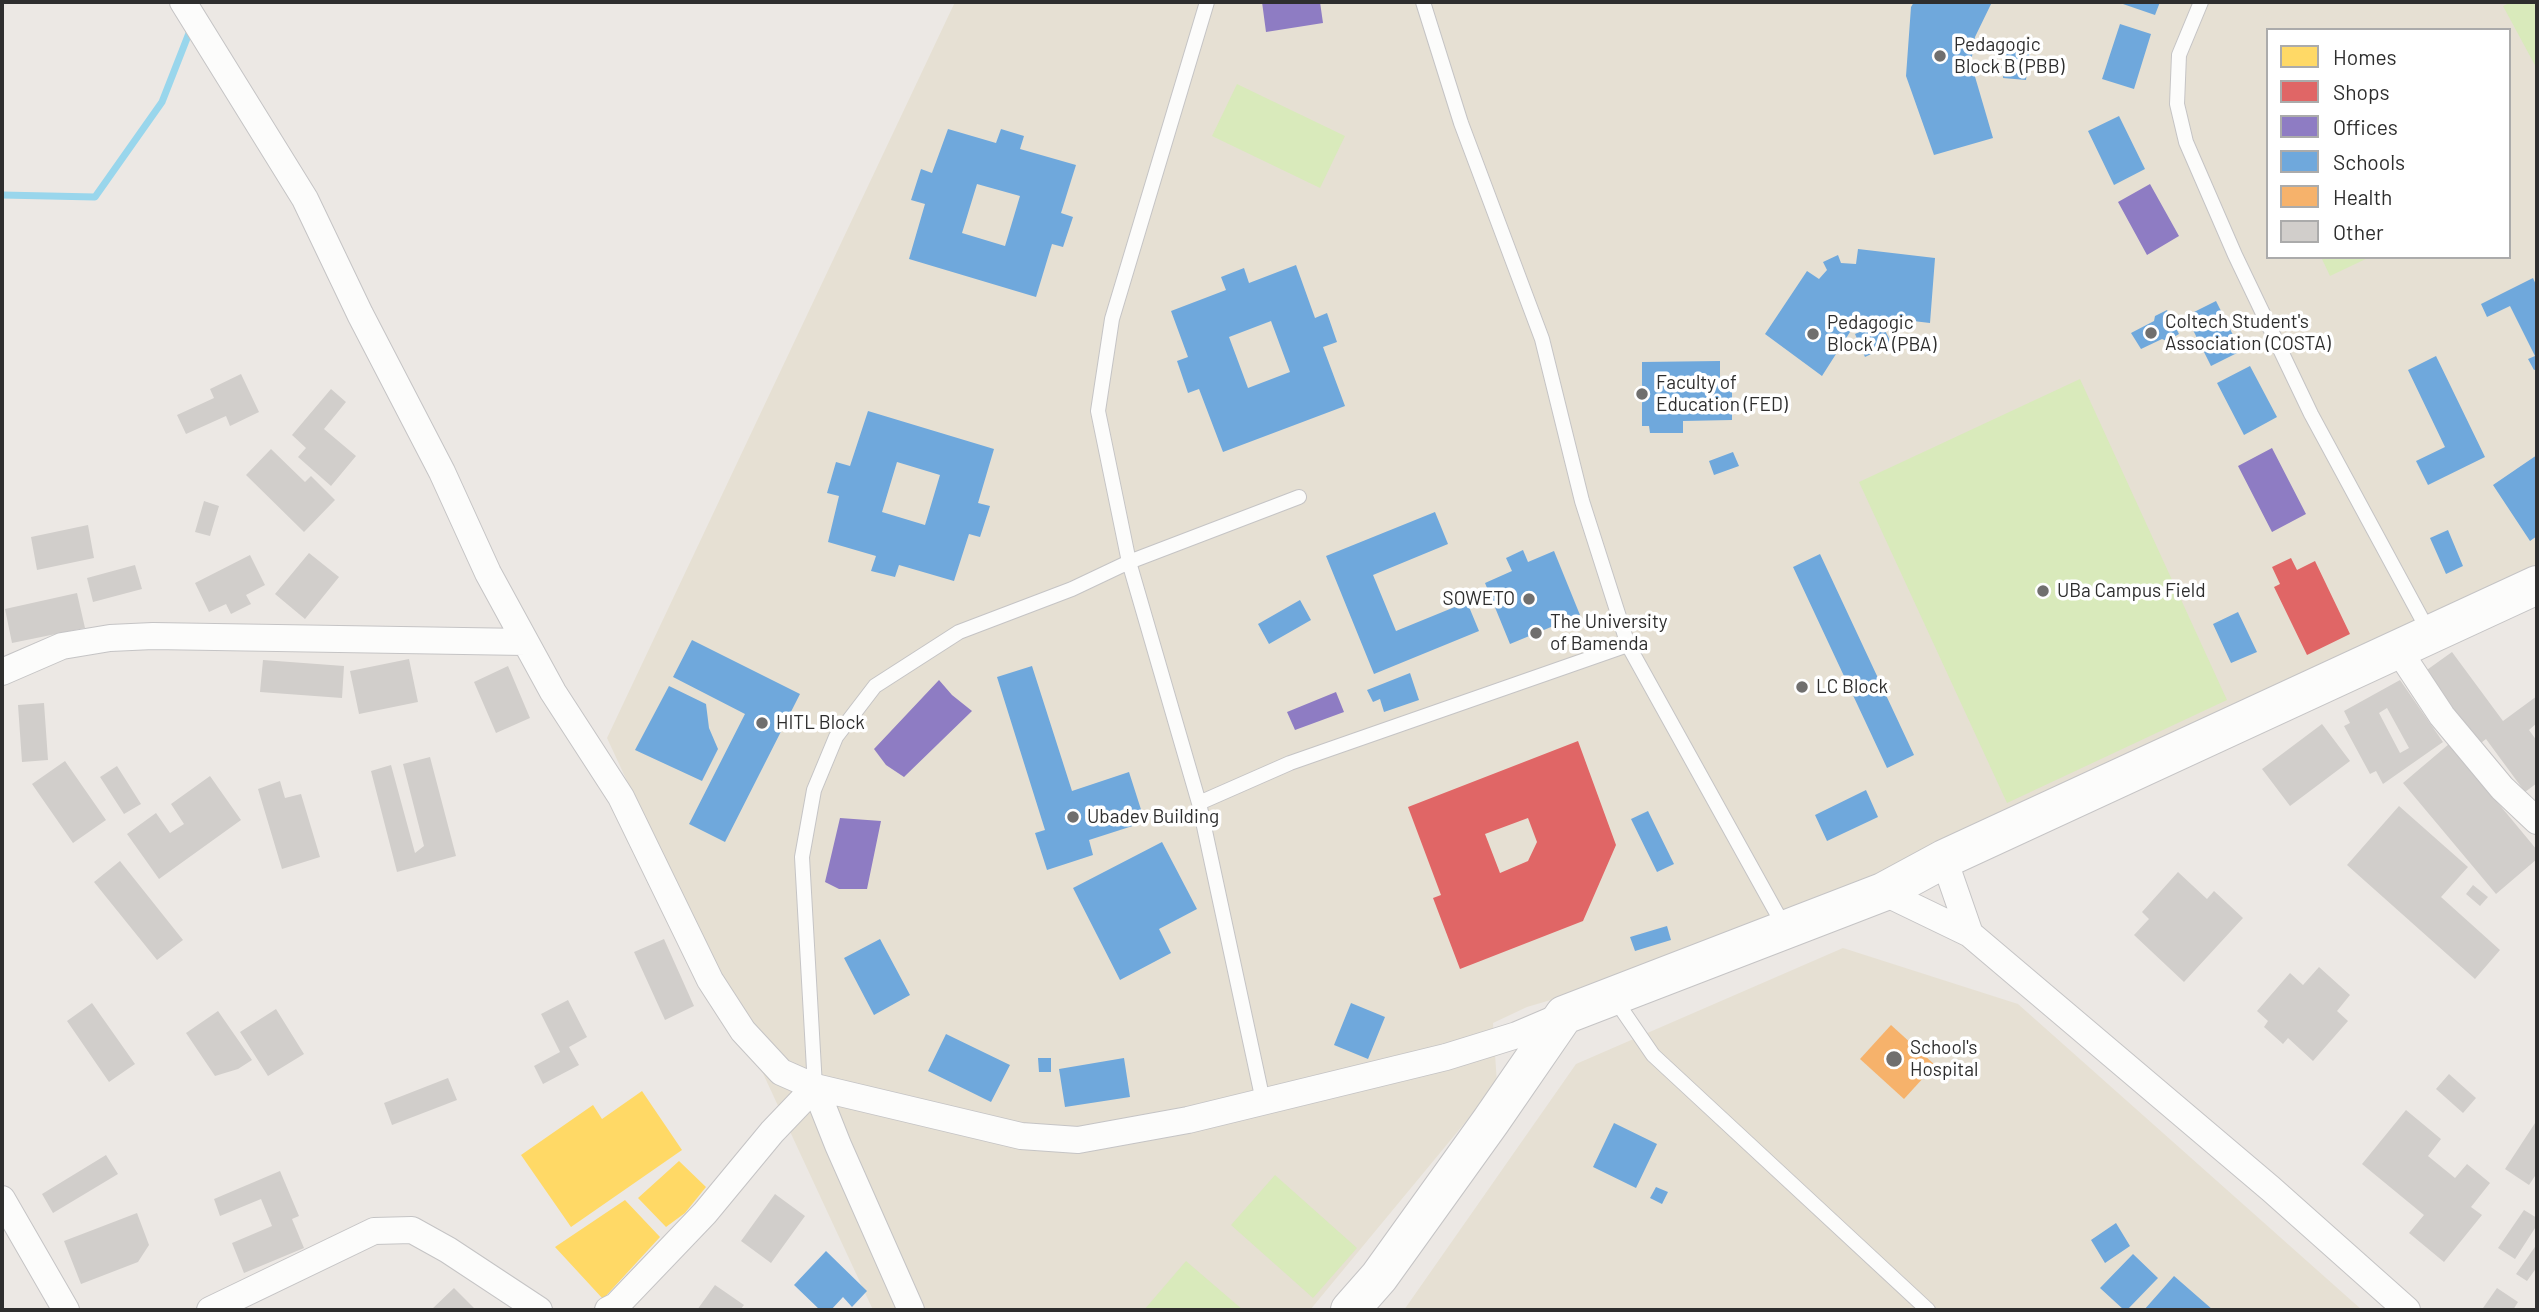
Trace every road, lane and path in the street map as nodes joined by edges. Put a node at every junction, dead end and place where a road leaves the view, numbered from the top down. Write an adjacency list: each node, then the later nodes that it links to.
1 (183, 2): 8 (street)
2 (1207, 2): 6 (lane)
3 (1423, 2): 10 (lane)
4 (2201, 2): 9 (lane)
5 (1299, 497): 6 (lane)
6 (1129, 562): 12 (lane); 20 (lane)
7 (2537, 585): 9 (street)
8 (525, 642): 11 (street); 20 (street)
9 (2415, 643): 13 (street); 14 (street)
10 (1628, 645): 12 (lane); 16 (lane)
11 (2, 672)
12 (1199, 803): 21 (lane)
13 (2537, 821)
14 (1944, 859): 15 (street); 17 (street)
15 (1883, 892): 16 (street); 17 (street)
16 (1786, 930): 18 (street)
17 (1969, 934): 30 (street)
18 (1613, 997): 19 (street); 29 (lane)
19 (1564, 1015): 21 (street); 28 (street)
20 (815, 1087): 21 (street); 26 (street); 27 (street)
21 (1263, 1101)
22 (2, 1199): 23 (street)
23 (66, 1310)
24 (210, 1310): 25 (street)
25 (539, 1310)
26 (608, 1310)
27 (911, 1310)
28 (1350, 1310)
29 (1928, 1310)
30 (2407, 1310)

